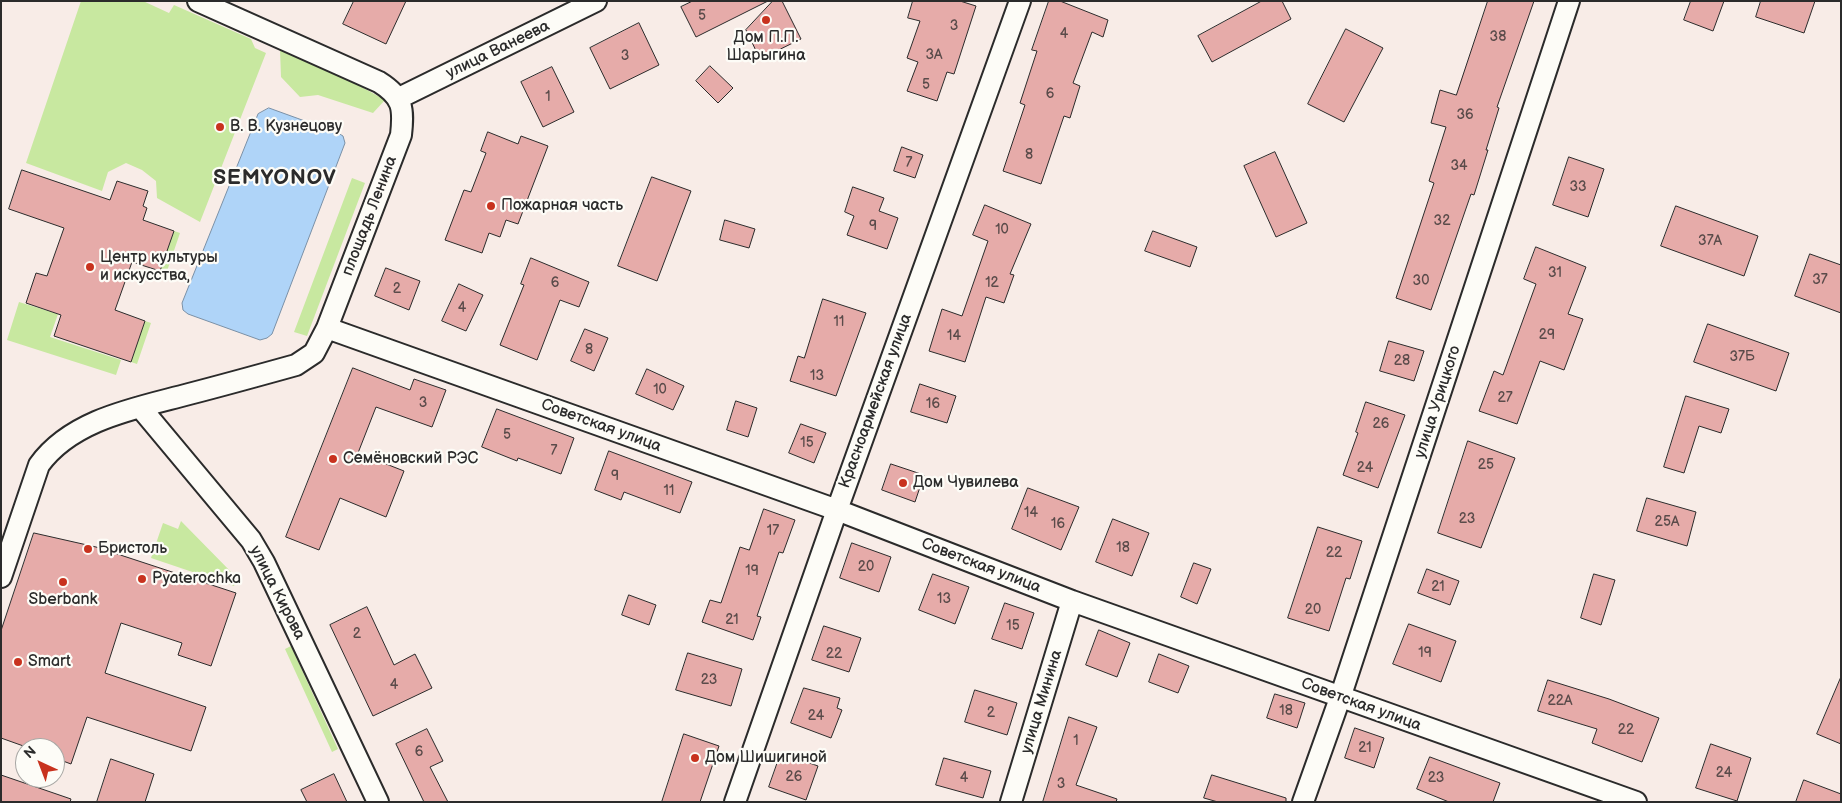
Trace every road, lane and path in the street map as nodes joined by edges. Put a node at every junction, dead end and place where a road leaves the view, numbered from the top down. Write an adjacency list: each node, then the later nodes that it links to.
1 (198, 1): 5 (street)
2 (596, 1): 5 (street, улица Ванеева)
3 (1020, 1): 8 (street, Красноармейская улица)
4 (1569, 1): 11 (street, улица Урицкого)
5 (399, 98): 6 (street, площадь Ленина)
6 (327, 328): 7 (street, площадь Ленина); 8 (street, Советская улица)
7 (132, 410): 9 (street, площадь Ленина); 12 (street, улица Кирова)
8 (837, 510): 10 (street, Советская улица); 13 (street, Красноармейская улица)
9 (1, 577)
10 (1072, 601): 11 (street, Советская улица); 14 (street, улица Минина)
11 (1340, 698): 15 (street, улица Урицкого); 16 (street, Советская улица)
12 (378, 802)
13 (735, 802)
14 (1011, 802)
15 (1303, 802)
16 (1636, 802)

